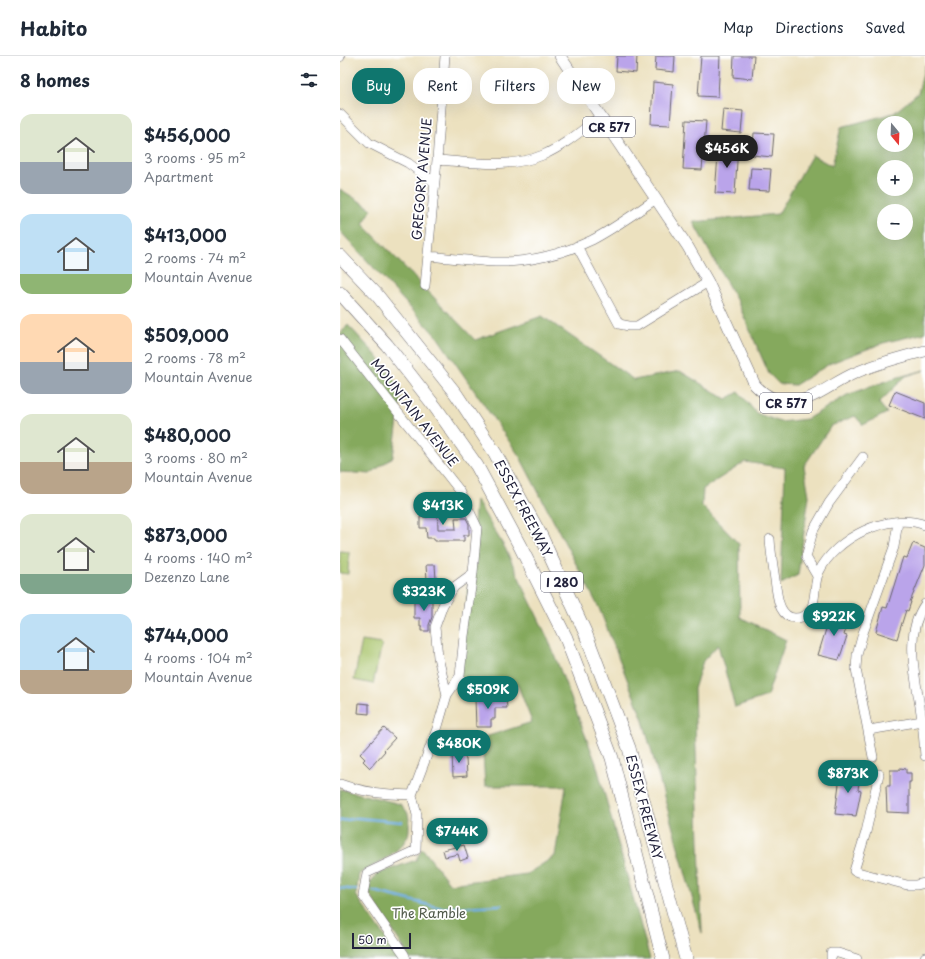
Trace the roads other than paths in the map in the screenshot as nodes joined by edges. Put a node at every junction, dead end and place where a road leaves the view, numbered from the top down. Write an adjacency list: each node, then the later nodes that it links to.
1 (445, 56): 5 (street, GREGORY AVENUE)
2 (560, 56): 4 (main road, CR 577)
3 (340, 114): 6 (street)
4 (601, 116): 5 (street); 7 (main road, CR 577)
5 (436, 160): 6 (street, GREGORY AVENUE)
6 (434, 182): 10 (street, GREGORY AVENUE)
7 (656, 199): 8 (street); 11 (main road, CR 577)
8 (577, 246): 10 (street); 11 (street)
9 (340, 256): 34 (highway, ESSEX FREEWAY / I 280)
10 (428, 256): 12 (street, GREGORY AVENUE)
11 (708, 282): 15 (main road, CR 577)
12 (425, 286)
13 (340, 293): 33 (highway, ESSEX FREEWAY / I 280)
14 (340, 339): 20 (street, MOUNTAIN AVENUE)
15 (925, 351)
16 (863, 456): 21 (street)
17 (898, 522): 18 (street); 21 (street); 25 (street)
18 (925, 525)
19 (770, 539): 21 (street)
20 (473, 573): 23 (street, MOUNTAIN AVENUE); 23 (street, MOUNTAIN AVENUE)
21 (817, 576)
22 (925, 604): 24 (street)
23 (447, 695): 30 (street, MOUNTAIN AVENUE)
24 (922, 721): 25 (street); 26 (street)
25 (869, 730): 27 (street)
26 (925, 756)
27 (873, 757)
28 (878, 774): 31 (street)
29 (340, 784): 30 (street)
30 (412, 795): 32 (street)
31 (925, 883)
32 (406, 959)
33 (663, 959)
34 (686, 959)
35 (831, 959): 36 (street)
36 (857, 959)

